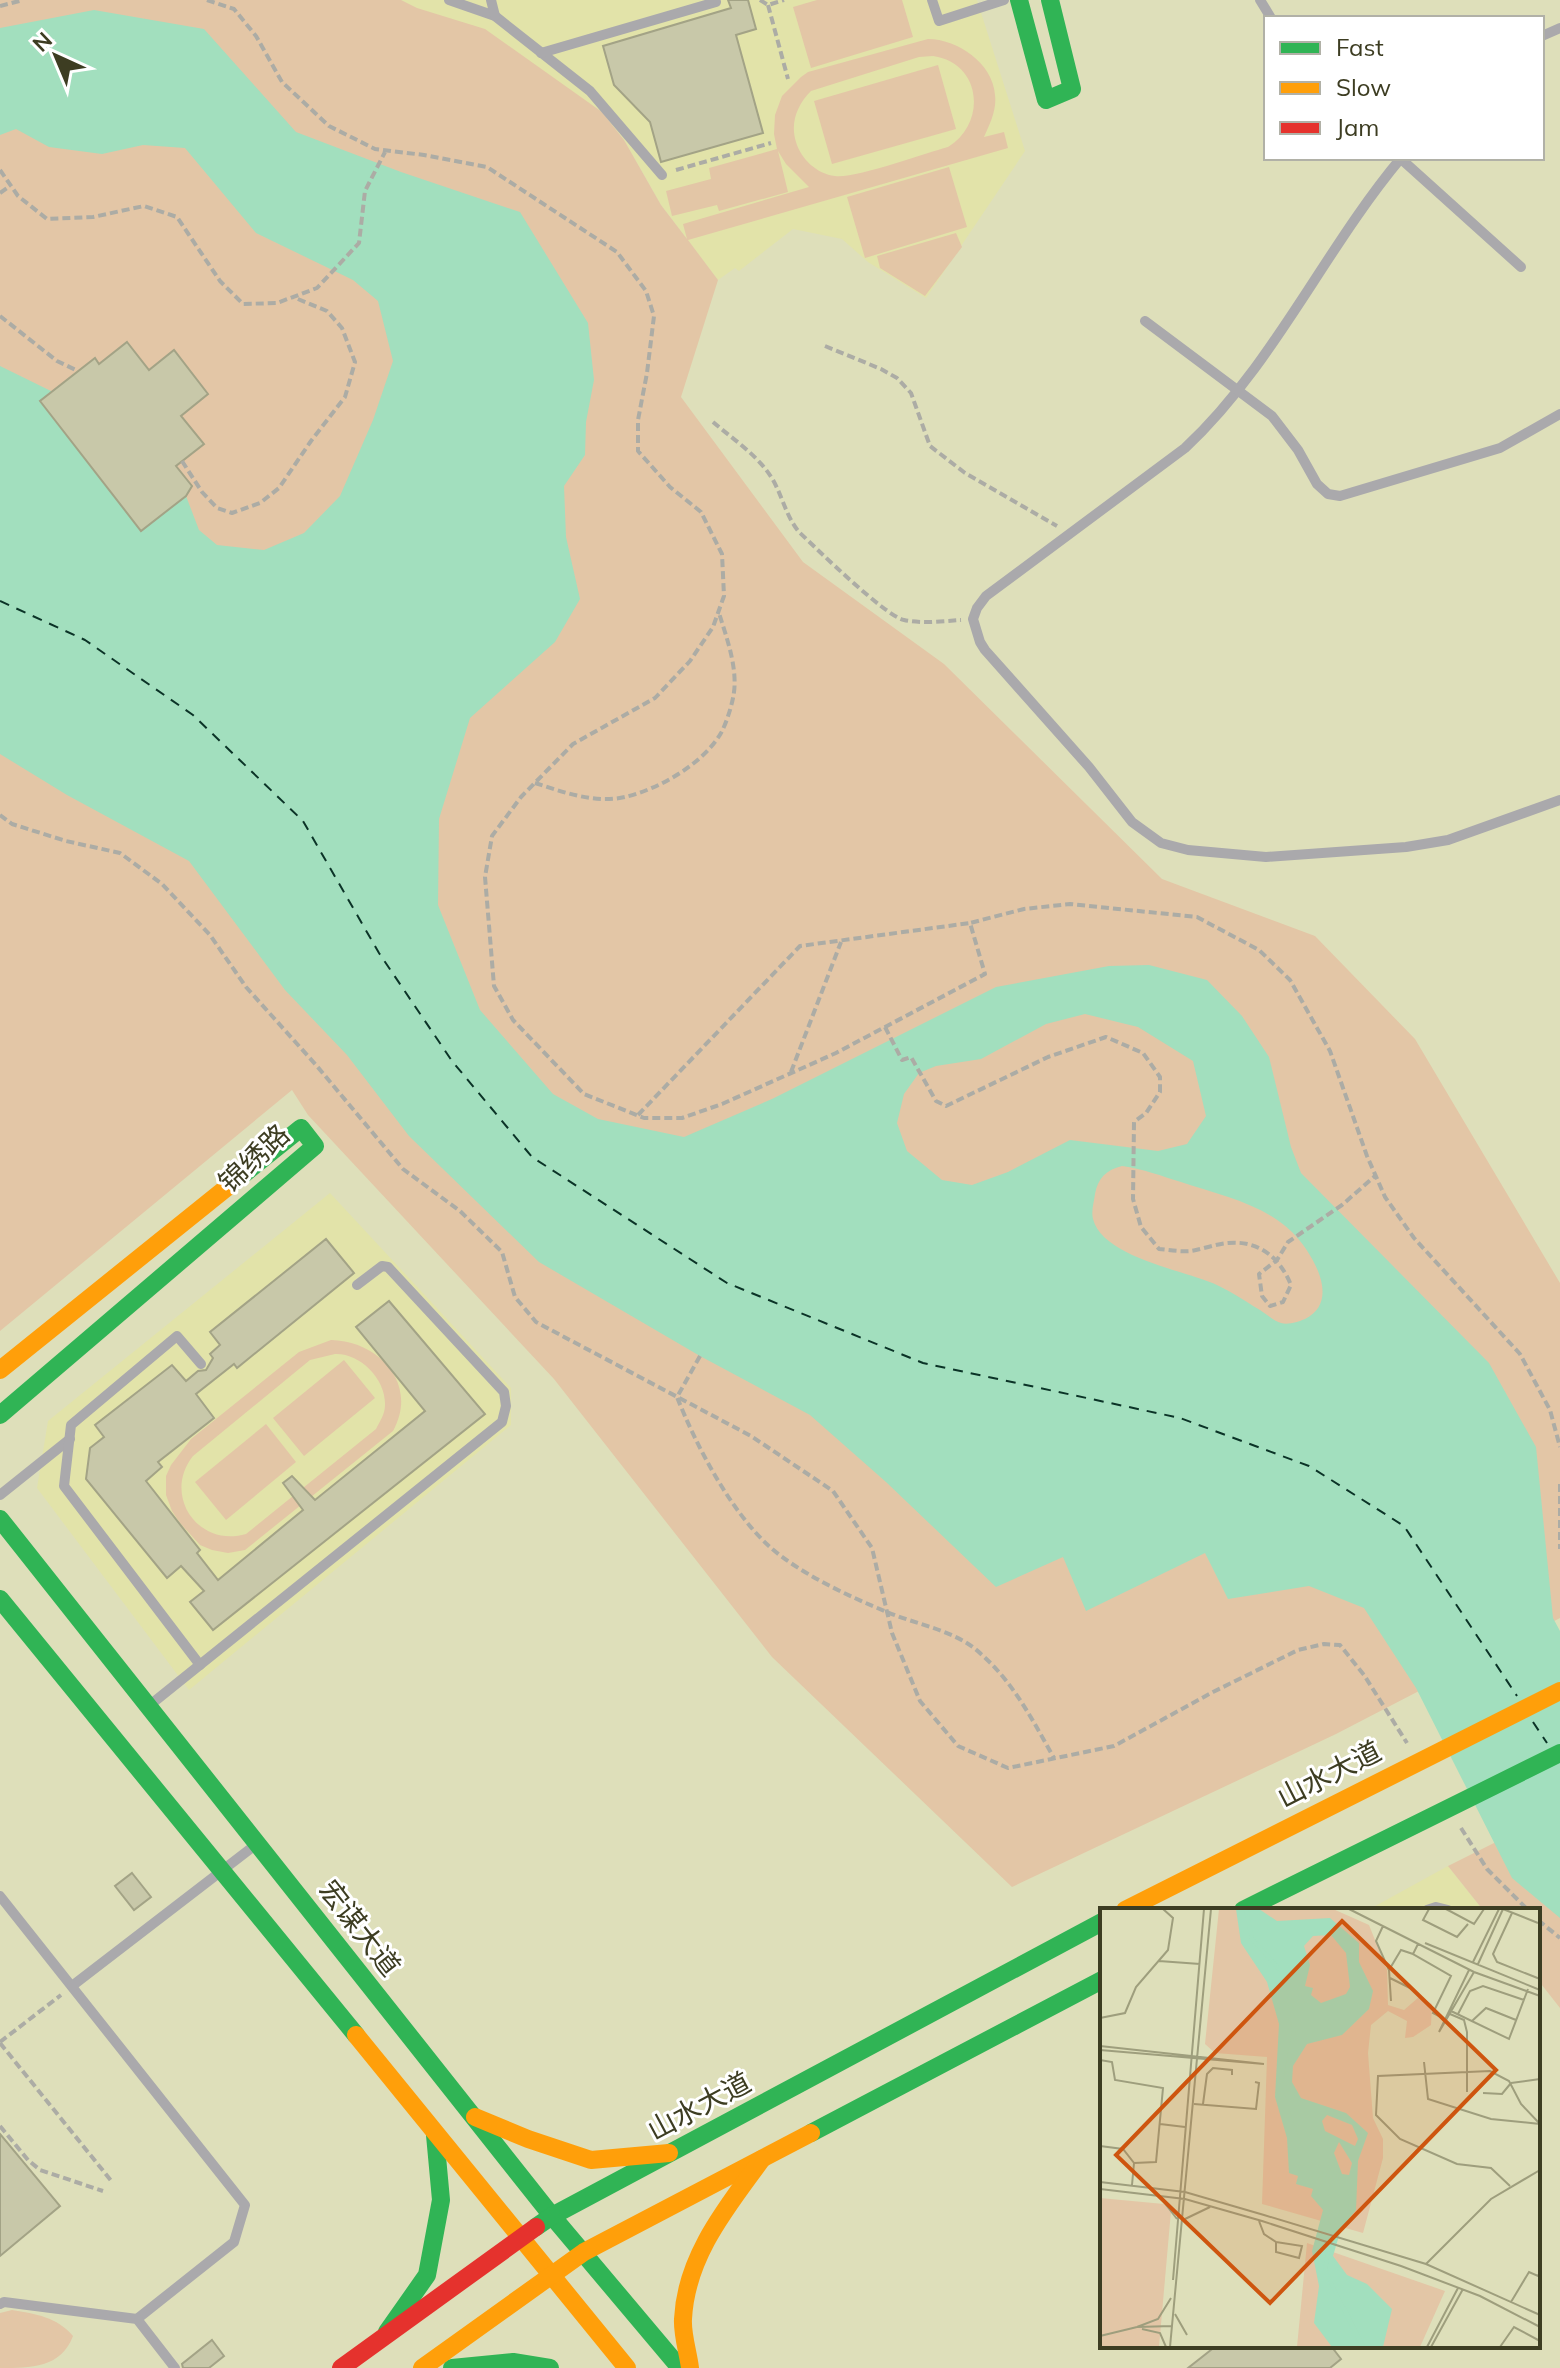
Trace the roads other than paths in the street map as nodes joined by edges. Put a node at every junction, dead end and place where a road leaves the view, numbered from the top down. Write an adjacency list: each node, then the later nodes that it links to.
1 (449, 0): 8 (lane)
2 (491, 0): 8 (lane)
3 (932, 0): 4 (lane)
4 (1004, 0)
5 (1019, 0): 6 (main road)
6 (1050, 0)
7 (716, 2): 9 (lane)
8 (495, 16): 9 (lane)
9 (541, 53): 12 (lane)
10 (1399, 160): 15 (lane)
11 (1403, 160): 13 (lane)
12 (662, 175)
13 (1521, 267)
14 (1145, 321): 15 (lane)
15 (1238, 391): 16 (lane); 17 (lane)
16 (1560, 414)
17 (1560, 800)
18 (357, 1285): 26 (lane)
19 (201, 1364): 22 (lane)
20 (0, 1370): 21 (main road, 锦绣路)
21 (0, 1415)
22 (70, 1439): 23 (lane); 26 (lane)
23 (0, 1495)
24 (0, 1519): 28 (main road, 宏谋大道)
25 (0, 1599): 31 (main road)
26 (200, 1665): 28 (lane)
27 (1560, 1691): 33 (main road, 山水大道)
28 (148, 1706): 30 (main road, 宏谋大道)
29 (1560, 1753): 34 (main road)
30 (257, 1843): 31 (lane); 38 (main road, 宏谋大道)
31 (222, 1870): 36 (lane); 39 (main road)
32 (0, 1896): 36 (lane)
33 (1129, 1908)
34 (1247, 1908)
35 (1100, 1923): 40 (main road, 山水大道)
36 (72, 1986): 47 (lane)
37 (1093, 1988): 41 (main road)
38 (472, 2115): 40 (main road); 42 (main road, 宏谋大道)
39 (435, 2135): 43 (main road); 48 (main road)
40 (670, 2153): 42 (main road, 山水大道)
41 (762, 2159): 44 (main road); 56 (main road)
42 (552, 2216): 43 (main road, 山水大道); 44 (main road, 宏谋大道)
43 (520, 2239): 45 (main road); 48 (main road, 山水大道)
44 (584, 2252): 45 (main road); 55 (main road, 宏谋大道)
45 (550, 2276): 51 (main road); 54 (main road)
46 (0, 2304): 47 (lane)
47 (137, 2319): 49 (lane)
48 (384, 2337): 50 (main road, 山水大道)
49 (175, 2368)
50 (341, 2368)
51 (422, 2368)
52 (452, 2368): 53 (main road)
53 (550, 2368)
54 (627, 2368)
55 (680, 2368)
56 (690, 2368)

